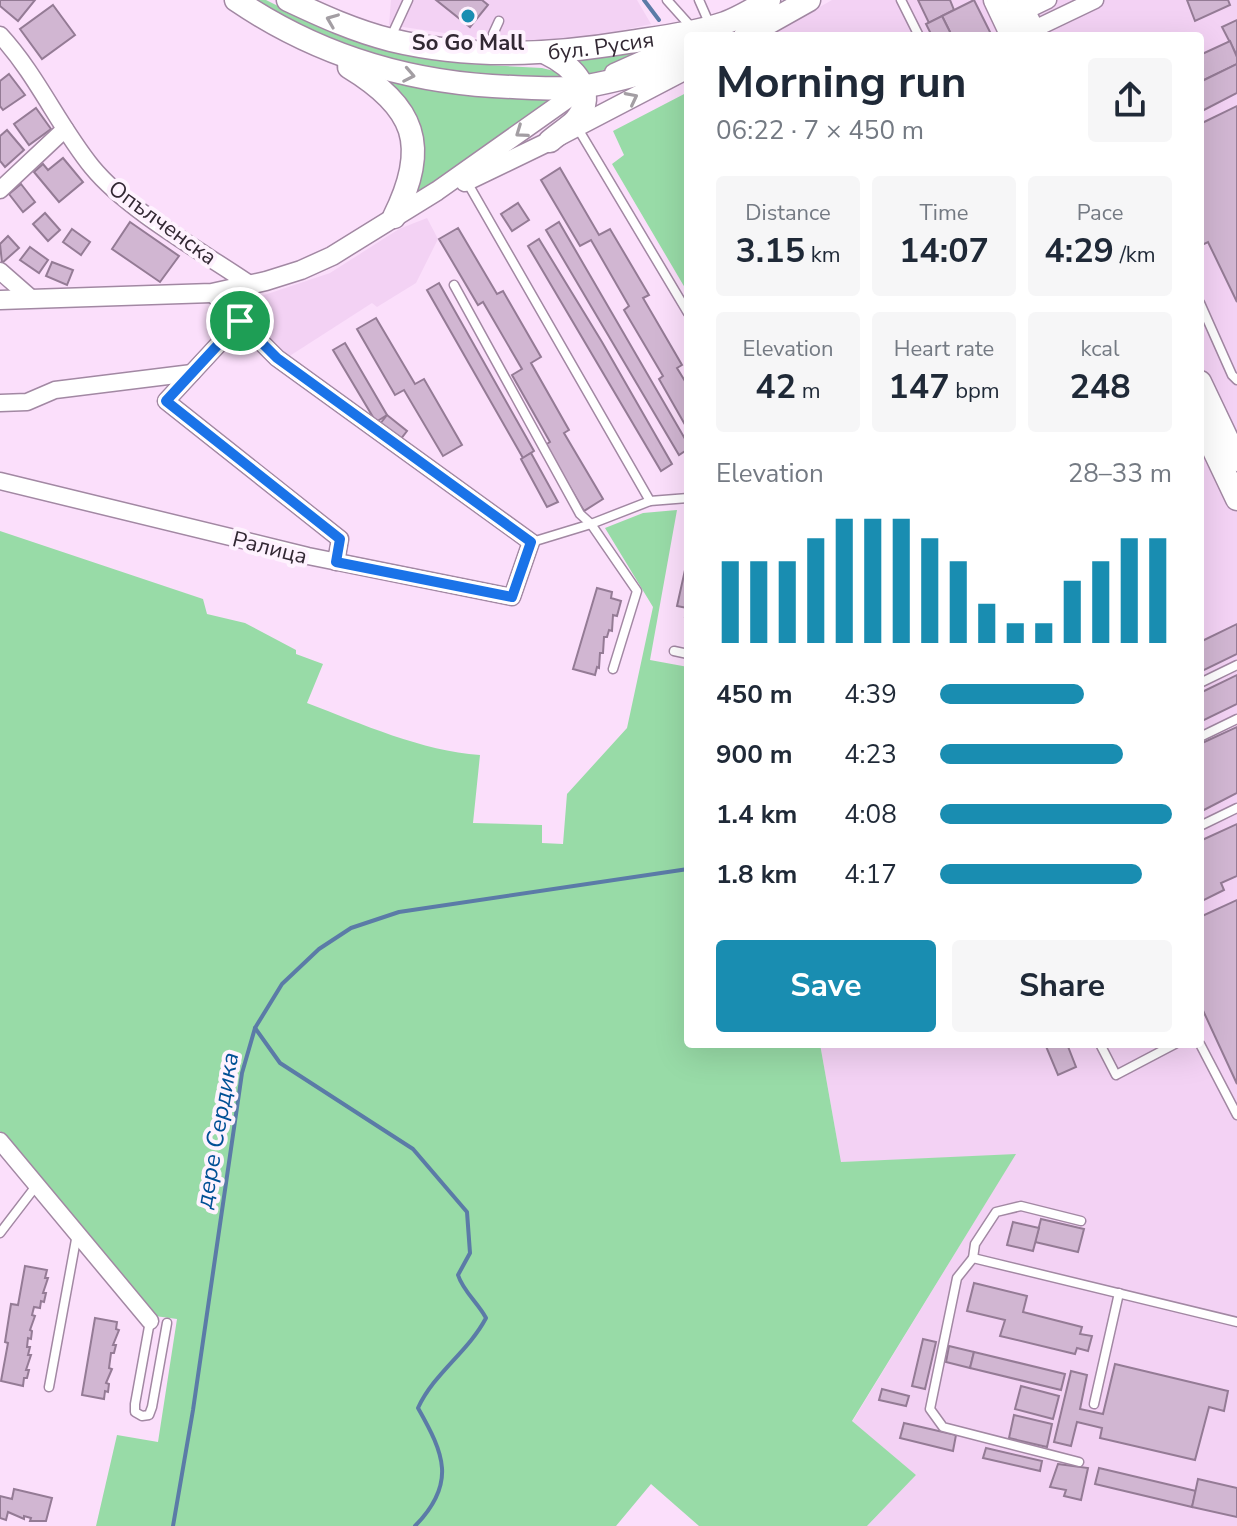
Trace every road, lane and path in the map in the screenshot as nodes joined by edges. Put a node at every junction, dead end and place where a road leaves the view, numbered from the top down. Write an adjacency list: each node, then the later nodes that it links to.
1 (236, 0): 20 (main road, бул. Русия)
2 (288, 0): 18 (main road, бул. Русия, one-way to 2)
3 (408, 0): 18 (lane)
4 (667, 0): 13 (lane)
5 (699, 0): 13 (lane)
6 (769, 0): 13 (main road, бул. Русия)
7 (809, 0): 14 (main road)
8 (901, 0): 15 (lane)
9 (1048, 0): 12 (street)
10 (1095, 0): 12 (street)
11 (499, 21): 21 (lane)
12 (1018, 21)
13 (703, 31)
14 (752, 32)
15 (917, 32)
16 (684, 34): 22 (main road, бул. Русия)
17 (0, 35): 27 (street, Опълченска)
18 (390, 39): 21 (main road, бул. Русия)
19 (684, 40): 25 (street)
20 (306, 42): 25 (main road, бул. Русия, one-way to 25); 31 (main road)
21 (500, 53): 22 (main road, бул. Русия)
22 (546, 53): 25 (main road)
23 (684, 60): 25 (main road, бул. Русия)
24 (684, 71): 26 (street, one-way to 24)
25 (584, 87): 28 (main road); 31 (street, one-way to 31)
26 (577, 127): 28 (street); 38 (lane)
27 (65, 129): 30 (street); 33 (street, Опълченска)
28 (550, 141): 29 (street)
29 (467, 181): 31 (street); 50 (lane)
30 (0, 190)
31 (394, 217): 33 (street)
32 (0, 271): 36 (street)
33 (251, 285): 35 (street)
34 (454, 285): 51 (lane)
35 (212, 293): 36 (street); 40 (street)
36 (32, 299): 37 (street)
37 (0, 300)
38 (684, 306)
39 (1204, 312): 42 (lane)
40 (240, 321): 41 (street); 52 (street)
41 (192, 373): 44 (street); 53 (street)
42 (1237, 380)
43 (1204, 390): 46 (main road)
44 (0, 403)
45 (1204, 429): 49 (main road)
46 (1237, 460)
47 (0, 481): 53 (street, Ралица)
48 (684, 498): 50 (lane)
49 (1237, 499)
50 (650, 501): 51 (lane)
51 (591, 524): 52 (lane); 57 (lane)
52 (531, 542): 53 (street, Ралица)
53 (336, 562)
54 (674, 651): 55 (lane)
55 (684, 653)
56 (1237, 665): 58 (lane)
57 (613, 669)
58 (1204, 681)
59 (1237, 719): 60 (lane)
60 (1204, 735)
61 (1237, 808): 62 (lane)
62 (1204, 824)
63 (1102, 1048): 64 (lane)
64 (1167, 1048)
65 (1202, 1048): 66 (lane)
66 (1237, 1115)
67 (0, 1141): 68 (street)
68 (37, 1185): 70 (lane); 71 (street)
69 (1081, 1221): 72 (lane)
70 (0, 1233)
71 (78, 1234): 74 (street); 76 (lane)
72 (973, 1258): 73 (lane); 78 (lane)
73 (1119, 1293): 75 (lane); 77 (lane)
74 (158, 1322): 74 (lane)
75 (1237, 1322)
76 (49, 1387)
77 (1094, 1404)
78 (1079, 1462)

